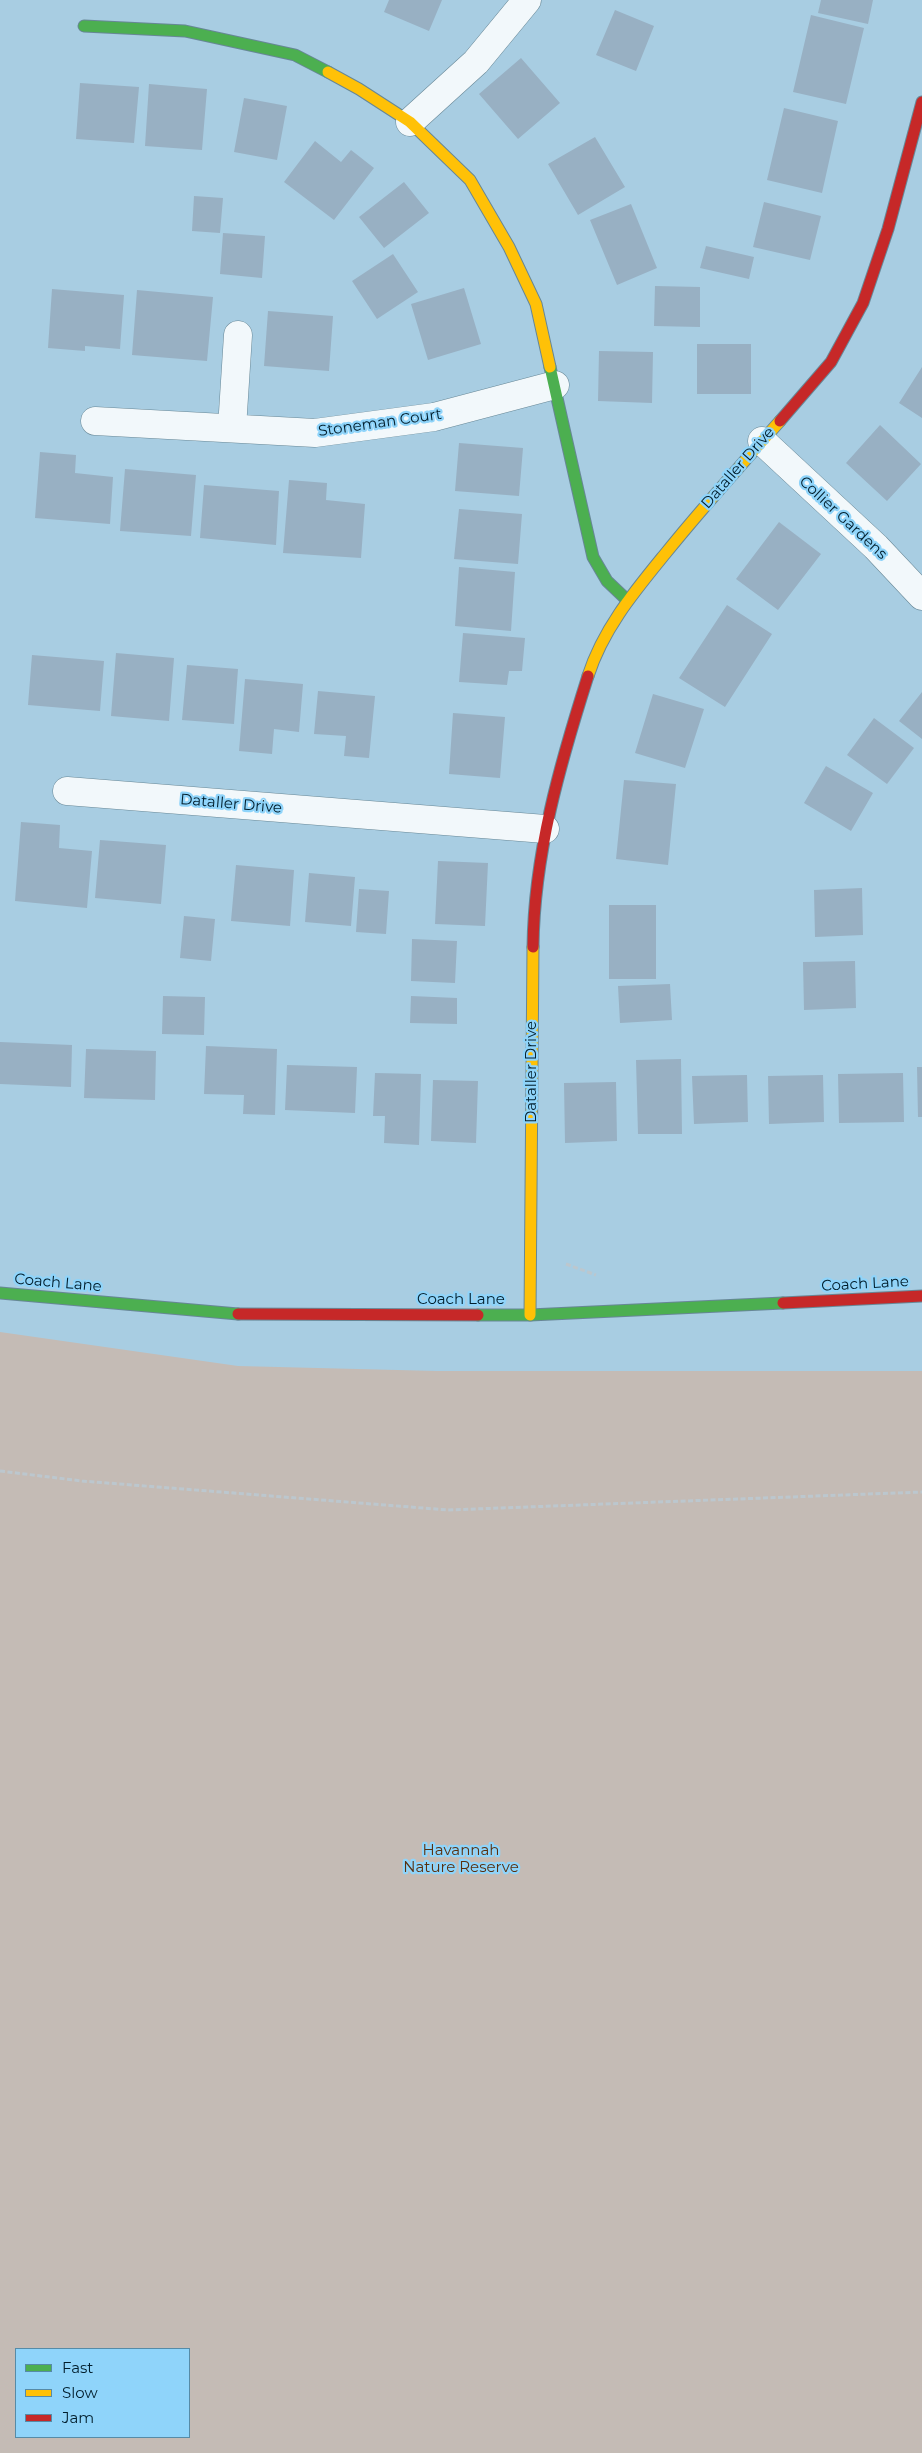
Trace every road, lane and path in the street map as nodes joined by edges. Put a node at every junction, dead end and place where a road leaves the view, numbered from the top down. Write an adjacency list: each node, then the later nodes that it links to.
1 (527, 0): 4 (street)
2 (84, 26): 4 (street)
3 (922, 102): 9 (street, Dataller Drive)
4 (410, 122): 6 (street)
5 (238, 335): 8 (street)
6 (555, 385): 8 (street, Stoneman Court); 11 (street)
7 (95, 421): 8 (street, Stoneman Court)
8 (232, 428)
9 (762, 441): 10 (street, Collier Gardens); 11 (street, Dataller Drive)
10 (922, 596)
11 (627, 600): 13 (street, Dataller Drive)
12 (67, 791): 13 (street, Dataller Drive)
13 (545, 829): 16 (street, Dataller Drive)
14 (0, 1293): 16 (street, Coach Lane)
15 (922, 1296): 16 (street, Coach Lane)
16 (530, 1315)
17 (0, 1471): 18 (path)
18 (922, 1492)

